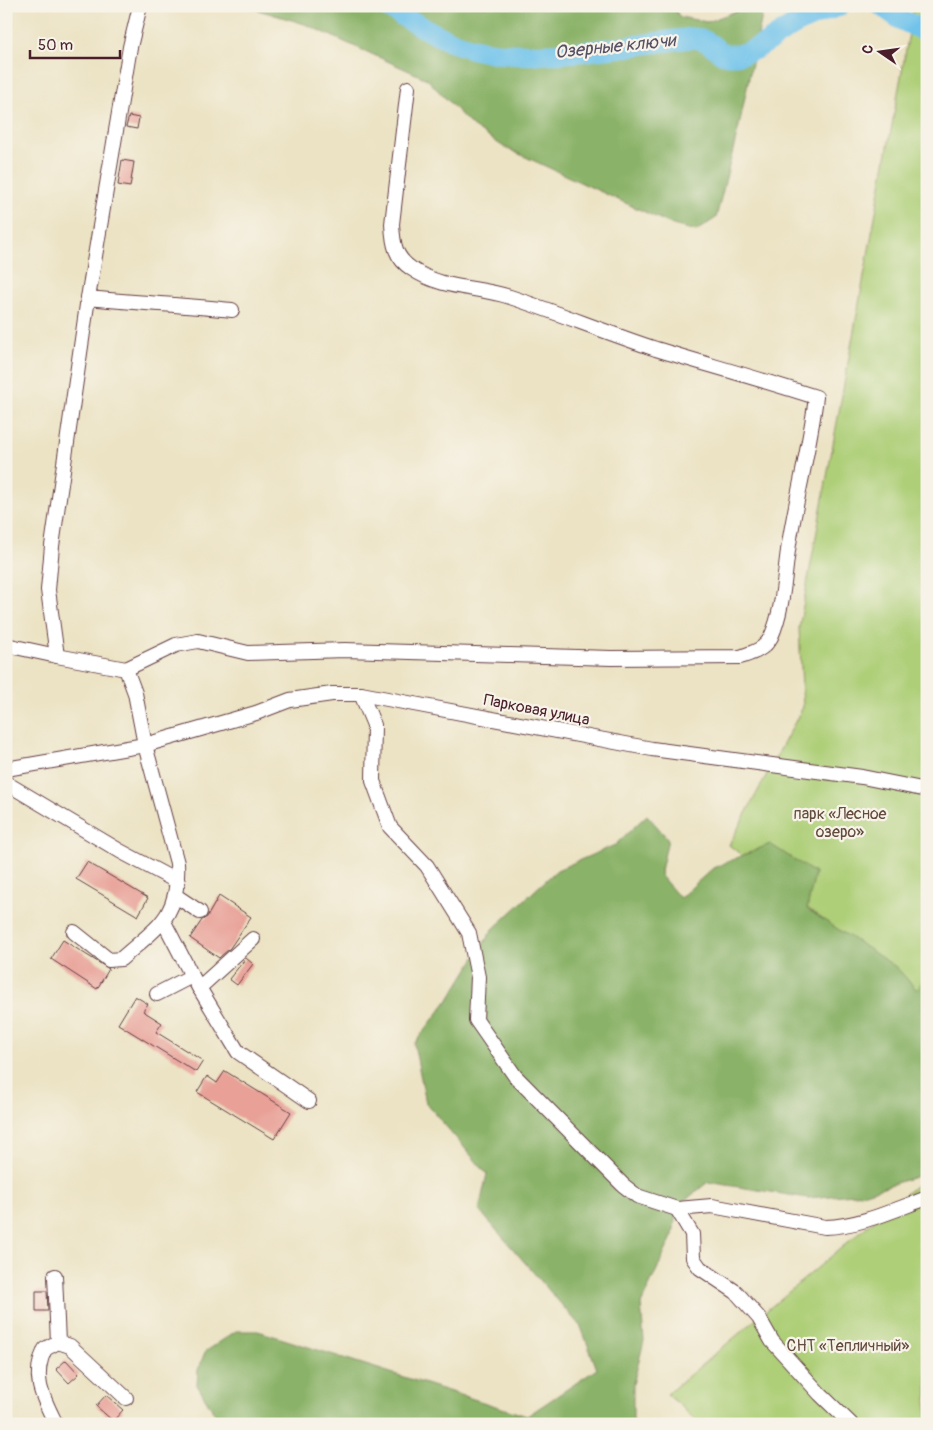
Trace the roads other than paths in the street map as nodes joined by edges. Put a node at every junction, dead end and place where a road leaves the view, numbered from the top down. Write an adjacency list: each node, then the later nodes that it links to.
1 (140, 6): 3 (street)
2 (408, 88): 7 (street)
3 (88, 298): 4 (street); 6 (street)
4 (232, 310)
5 (6, 645): 6 (street)
6 (56, 656): 7 (street)
7 (126, 669): 9 (street)
8 (361, 694): 9 (street, Парковая улица); 12 (street, Парковая улица); 22 (street)
9 (145, 746): 10 (street, Парковая улица); 13 (street)
10 (6, 769)
11 (6, 783): 13 (street)
12 (927, 790)
13 (177, 889): 14 (street); 15 (street)
14 (200, 912)
15 (164, 922): 16 (street); 18 (street)
16 (74, 932)
17 (253, 939): 18 (street)
18 (195, 982): 19 (street); 20 (street)
19 (156, 994)
20 (309, 1101)
21 (927, 1198): 22 (street)
22 (677, 1209): 27 (street)
23 (55, 1276): 24 (street)
24 (58, 1342): 25 (street); 26 (street)
25 (126, 1398)
26 (56, 1424)
27 (851, 1424)

